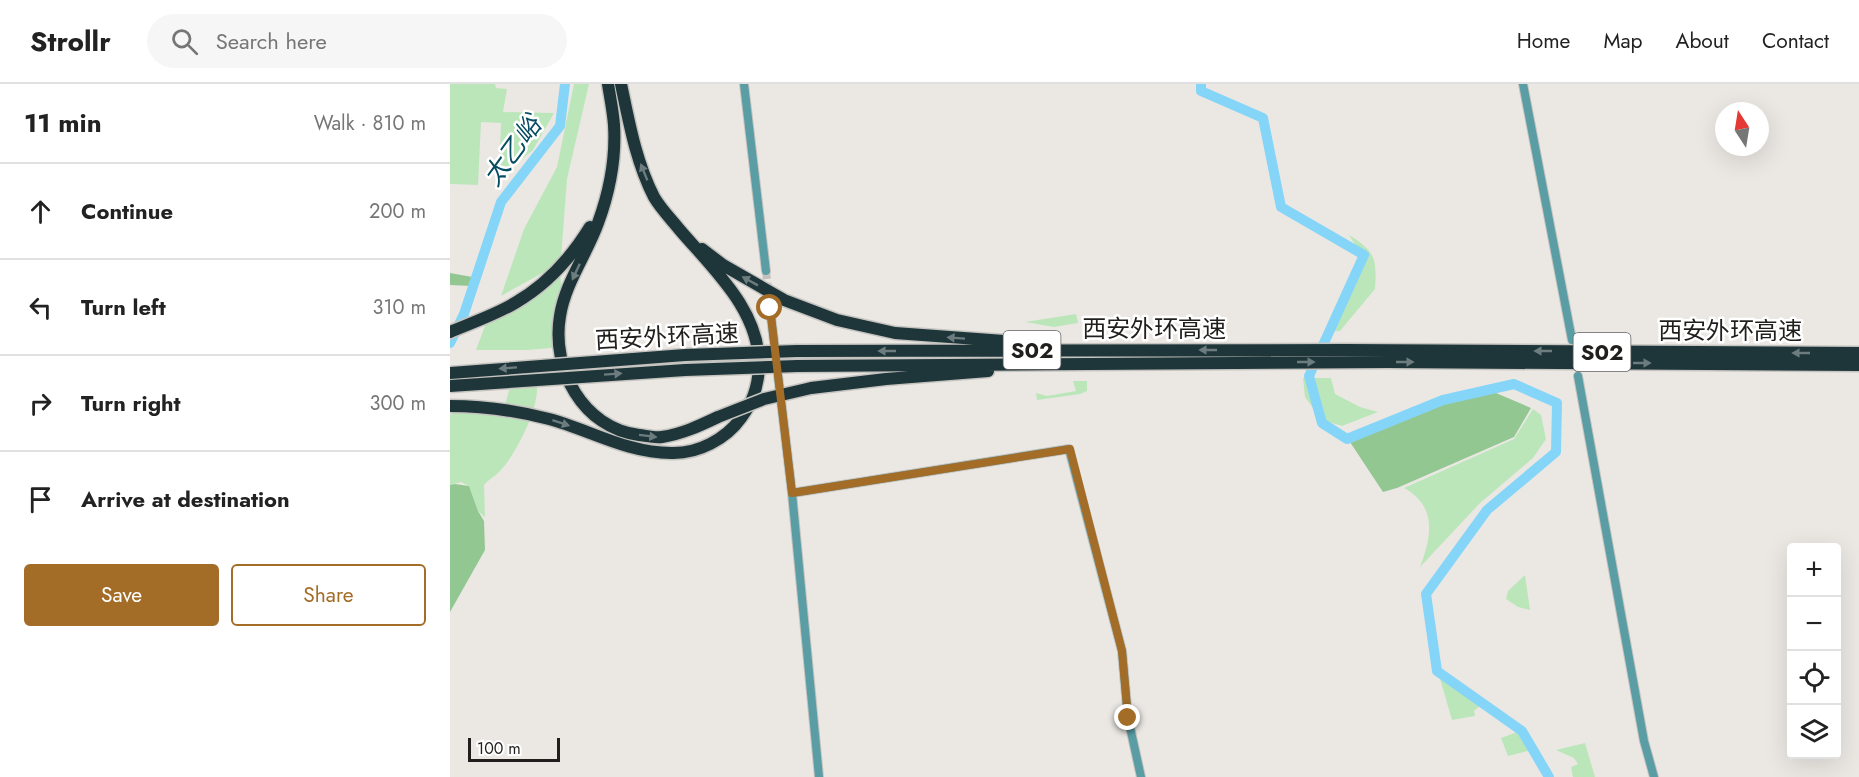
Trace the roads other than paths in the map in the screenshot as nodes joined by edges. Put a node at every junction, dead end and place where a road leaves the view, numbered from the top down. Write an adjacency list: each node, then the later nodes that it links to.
1 (608, 84): 5 (highway)
2 (621, 84): 6 (highway, one-way to 2)
3 (744, 84): 7 (street)
4 (1523, 84): 10 (street)
5 (609, 177): 9 (highway); 15 (highway, one-way to 15, bridge)
6 (673, 222): 11 (highway, one-way to 6); 20 (highway, one-way to 6)
7 (766, 271)
8 (770, 308): 21 (street)
9 (450, 332)
10 (1572, 340)
11 (1161, 350): 13 (highway, 西安外环高速 / S02, one-way to 11); 17 (highway, 西安外环高速 / S02, one-way to 17, bridge)
12 (1859, 353): 14 (highway, 西安外环高速 / S02, one-way to 14)
13 (1266, 356): 14 (highway, 西安外环高速 / S02); 15 (highway, 西安外环高速 / S02)
14 (1346, 356): 16 (highway, 西安外环高速 / S02, one-way to 16)
15 (1157, 363): 19 (highway, 西安外环高速 / S02, one-way to 15, bridge)
16 (1859, 365)
17 (450, 373)
18 (1578, 376): 24 (street)
19 (450, 386)
20 (450, 406)
21 (792, 493): 22 (street); 23 (street)
22 (819, 777)
23 (1141, 777)
24 (1654, 777)

